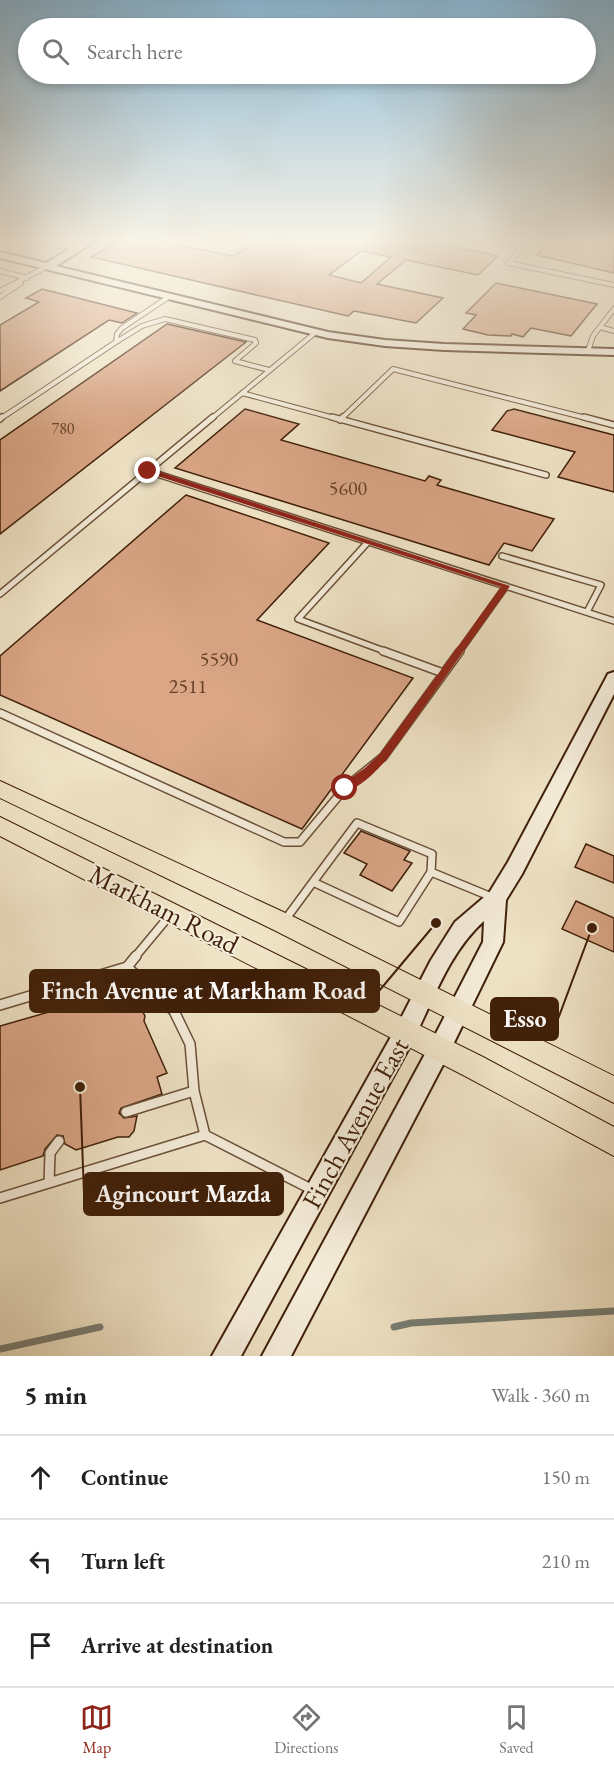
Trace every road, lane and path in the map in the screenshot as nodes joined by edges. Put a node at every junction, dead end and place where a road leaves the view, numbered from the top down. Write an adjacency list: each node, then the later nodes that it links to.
1 (159, 303): 7 (lane)
2 (200, 303): 6 (street)
3 (614, 309): 4 (lane)
4 (600, 327): 5 (lane); 8 (lane)
5 (614, 331)
6 (316, 332): 8 (street); 10 (lane)
7 (116, 342): 10 (lane); 12 (lane)
8 (588, 351): 9 (street)
9 (614, 352)
10 (269, 370): 11 (lane)
11 (242, 393): 13 (lane); 15 (lane)
12 (0, 419)
13 (340, 420): 14 (lane); 16 (lane)
14 (614, 425)
15 (148, 471): 17 (lane); 20 (lane)
16 (546, 475)
17 (368, 542): 19 (lane); 23 (lane)
18 (502, 556): 21 (lane)
19 (506, 586): 21 (lane); 23 (lane)
20 (0, 594)
21 (587, 612): 22 (lane)
22 (614, 621)
23 (443, 673): 25 (lane)
24 (614, 678): 30 (street, Finch Avenue East)
25 (0, 712)
26 (0, 789): 32 (main road, Markham Road)
27 (0, 826): 31 (main road, Markham Road)
28 (430, 872): 29 (lane); 29 (lane); 30 (lane)
29 (314, 882): 32 (lane)
30 (496, 899): 34 (street, Finch Avenue East); 36 (street, Finch Avenue East)
31 (172, 913): 33 (lane); 37 (main road, Markham Road)
32 (283, 923): 34 (main road, Markham Road)
33 (127, 967): 35 (lane); 40 (lane)
34 (425, 993): 36 (main road, Markham Road); 37 (street, Finch Avenue East)
35 (0, 1005)
36 (457, 1012): 38 (street, Finch Avenue East); 39 (main road, Markham Road)
37 (405, 1033): 38 (main road, Markham Road); 46 (street, Finch Avenue East)
38 (439, 1050): 44 (main road, Markham Road); 49 (street, Finch Avenue East)
39 (614, 1090)
40 (194, 1092): 41 (lane); 42 (lane)
41 (126, 1112)
42 (205, 1135): 45 (lane); 46 (lane)
43 (59, 1141): 45 (lane)
44 (614, 1142)
45 (49, 1183): 47 (lane)
46 (317, 1191): 48 (street, Finch Avenue East)
47 (0, 1198)
48 (226, 1356)
49 (276, 1356)

